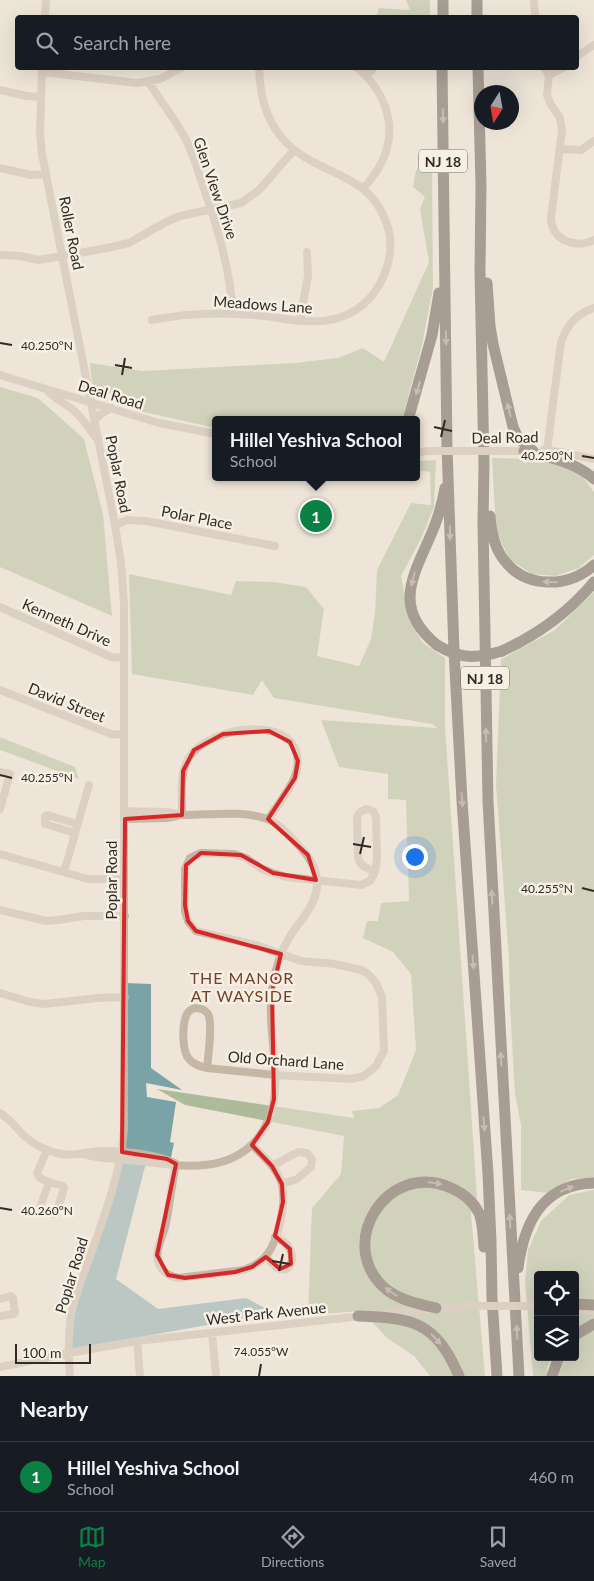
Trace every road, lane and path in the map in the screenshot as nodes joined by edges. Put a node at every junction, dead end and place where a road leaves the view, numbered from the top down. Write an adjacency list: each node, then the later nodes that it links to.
1 (46, 0): 5 (street)
2 (443, 0): 6 (highway)
3 (477, 0): 7 (highway)
4 (534, 0): 8 (street)
5 (45, 15)
6 (443, 15)
7 (477, 15)
8 (535, 15)
9 (594, 45): 10 (street)
10 (579, 55)
11 (42, 70): 22 (street); 24 (street, Roller Road)
12 (177, 70): 22 (street)
13 (259, 70): 27 (street, Meadows Lane)
14 (359, 70): 21 (street)
15 (372, 70): 21 (street)
16 (442, 70): 35 (highway, NJ 18, one-way to 35)
17 (478, 70): 30 (highway, NJ 18)
18 (545, 70): 20 (street)
19 (559, 70): 20 (street)
20 (549, 75): 26 (street)
21 (366, 76): 31 (street)
22 (149, 82): 32 (street, Glen View Drive)
23 (0, 90): 24 (street)
24 (41, 97): 29 (street, Roller Road)
25 (594, 141): 26 (street)
26 (560, 149): 33 (street)
27 (294, 150): 31 (street, Meadows Lane); 32 (street)
28 (0, 168): 29 (street)
29 (46, 174): 37 (street, Roller Road)
30 (481, 185): 51 (highway, one-way to 30); 54 (highway, NJ 18)
31 (364, 188): 41 (street, Meadows Lane)
32 (211, 210): 37 (street); 39 (street, Glen View Drive)
33 (594, 240)
34 (307, 252): 41 (street)
35 (444, 254): 46 (highway, one-way to 46); 55 (highway, NJ 18, one-way to 55)
36 (0, 255): 37 (street)
37 (62, 256): 44 (street, Roller Road)
38 (594, 308): 50 (street)
39 (233, 314): 40 (street, Meadows Lane); 41 (street, Meadows Lane)
40 (152, 320)
41 (300, 320)
42 (0, 375): 43 (street, Deal Road)
43 (46, 389): 44 (street, Deal Road); 49 (street)
44 (91, 403): 45 (street, Deal Road); 47 (street, Poplar Road)
45 (111, 408): 47 (street); 48 (street, Deal Road)
46 (409, 416)
47 (95, 420): 49 (street, Poplar Road)
48 (212, 433)
49 (97, 440): 57 (street, Poplar Road)
50 (547, 450): 51 (street, Deal Road); 53 (street, Deal Road)
51 (528, 451): 52 (street, Deal Road, bridge); 56 (highway)
52 (420, 452)
53 (594, 459)
54 (484, 465): 59 (highway, one-way to 54); 97 (highway, NJ 18, one-way to 54)
55 (448, 467): 60 (highway, one-way to 60, bridge); 96 (highway, NJ 18, one-way to 96)
56 (594, 479)
57 (115, 525): 58 (street, Polar Place); 62 (street, Poplar Road)
58 (275, 546)
59 (594, 565)
60 (594, 582)
61 (0, 607): 62 (street, Kenneth Drive)
62 (124, 658): 64 (street, Poplar Road)
63 (0, 690): 64 (street, David Street)
64 (124, 736): 68 (street, Poplar Road)
65 (0, 772): 67 (street)
66 (89, 785): 71 (street)
67 (0, 809)
68 (124, 815): 69 (street); 76 (street, Poplar Road)
69 (182, 815): 70 (street); 70 (street)
70 (268, 819): 77 (street)
71 (78, 824): 72 (street); 72 (street)
72 (75, 833): 74 (street)
73 (0, 854): 74 (street)
74 (64, 872): 76 (street)
75 (375, 872): 75 (street); 77 (street, Old Orchard Lane)
76 (124, 879): 79 (street, Poplar Road)
77 (316, 880): 80 (street); 80 (street, Old Orchard Lane)
78 (0, 910): 79 (street)
79 (124, 916): 82 (street, Poplar Road)
80 (281, 954): 84 (street); 84 (street, Old Orchard Lane)
81 (0, 994): 82 (street)
82 (125, 997): 88 (street, Poplar Road)
83 (207, 1068): 83 (street, Old Orchard Lane); 84 (street, Old Orchard Lane)
84 (275, 1075): 86 (street)
85 (0, 1113): 87 (street)
86 (252, 1145): 89 (street); 90 (street)
87 (47, 1150): 88 (street); 91 (street)
88 (121, 1156): 89 (street); 111 (street, Poplar Road)
89 (176, 1164): 95 (street)
90 (272, 1166): 93 (street); 93 (street)
91 (48, 1182)
92 (594, 1183): 97 (highway, one-way to 92)
93 (282, 1184): 94 (street)
94 (275, 1237): 95 (street); 95 (street)
95 (265, 1257)
96 (492, 1285): 102 (highway, one-way to 96); 118 (highway, NJ 18)
97 (515, 1287): 119 (highway, NJ 18, one-way to 97)
98 (0, 1299): 105 (street)
99 (579, 1304): 100 (highway)
100 (594, 1305)
101 (534, 1306): 102 (street, West Park Avenue, bridge)
102 (436, 1308): 106 (street, West Park Avenue)
103 (579, 1309): 104 (street)
104 (594, 1311)
105 (0, 1316)
106 (358, 1316): 108 (street, West Park Avenue); 117 (highway, one-way to 117)
107 (594, 1324): 109 (highway)
108 (212, 1333): 110 (street, West Park Avenue); 116 (street)
109 (579, 1333)
110 (137, 1341): 111 (street, West Park Avenue); 115 (street)
111 (69, 1353): 113 (street, West Park Avenue); 114 (street, Poplar Road)
112 (558, 1361): 120 (highway)
113 (0, 1367)
114 (70, 1376)
115 (140, 1376)
116 (216, 1376)
117 (459, 1376)
118 (497, 1376)
119 (520, 1376)
120 (552, 1376)

